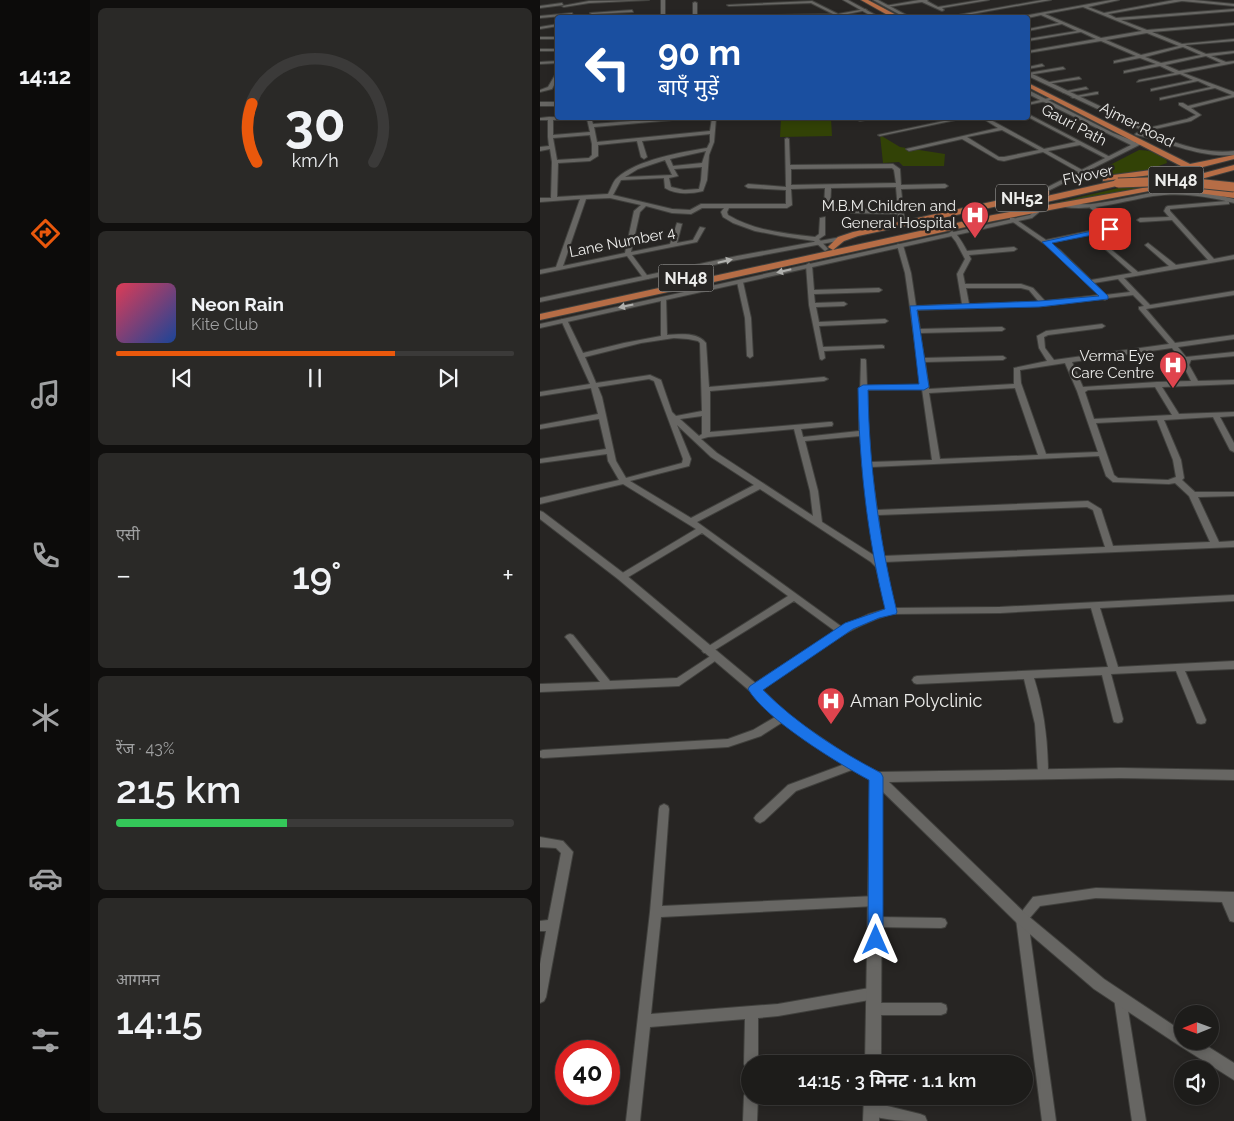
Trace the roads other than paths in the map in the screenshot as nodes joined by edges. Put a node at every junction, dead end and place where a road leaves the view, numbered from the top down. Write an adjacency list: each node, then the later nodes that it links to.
1 (558, 0): 19 (street)
2 (635, 0): 3 (street); 19 (street); 27 (street)
3 (647, 0)
4 (663, 0): 32 (street)
5 (738, 0): 17 (street)
6 (845, 0): 25 (street)
7 (856, 0): 39 (highway)
8 (864, 0): 40 (highway)
9 (874, 0): 21 (street)
10 (924, 0): 21 (street); 24 (street)
11 (986, 0): 24 (street)
12 (1049, 0): 43 (street)
13 (1118, 0): 22 (street)
14 (1181, 0): 20 (street); 30 (street)
15 (695, 3): 33 (street)
16 (784, 3): 18 (street); 36 (street); 37 (street)
17 (729, 4): 18 (street); 34 (street)
18 (755, 4): 35 (street)
19 (563, 5): 23 (street); 31 (street)
20 (1234, 5)
21 (887, 6): 41 (street)
22 (1083, 6): 29 (street); 30 (street)
23 (540, 7)
24 (937, 8): 42 (street)
25 (865, 10): 37 (street); 38 (street)
26 (1234, 10): 47 (street)
27 (632, 12): 28 (street)
28 (592, 13)
29 (1041, 14): 44 (street); 48 (street)
30 (1104, 14): 47 (street)
31 (571, 15)
32 (663, 15)
33 (695, 15)
34 (729, 15)
35 (754, 15)
36 (784, 15)
37 (838, 15)
38 (874, 15)
39 (884, 15)
40 (893, 15)
41 (904, 15)
42 (953, 15)
43 (968, 15)
44 (1030, 16)
45 (540, 17): 46 (street)
46 (555, 17)
47 (1116, 19): 54 (street)
48 (1064, 23): 52 (street); 53 (street)
49 (1234, 24): 54 (street)
50 (555, 26): 51 (street)
51 (540, 28)
52 (1030, 30)
53 (1081, 31): 57 (street); 58 (street)
54 (1147, 32): 57 (street); 60 (street)
55 (540, 38): 56 (street)
56 (555, 38)
57 (1101, 39): 63 (street); 66 (street)
58 (1030, 40)
59 (1234, 40): 60 (street)
60 (1183, 45): 65 (street); 66 (street)
61 (540, 50): 62 (street)
62 (555, 50)
63 (1030, 51)
64 (1234, 52): 65 (street)
65 (1206, 55): 71 (street); 72 (street)
66 (1140, 56): 68 (street); 72 (street)
67 (555, 62): 70 (street)
68 (1116, 62)
69 (1234, 62): 71 (street)
70 (540, 63)
71 (1226, 63): 76 (street)
72 (1160, 64): 75 (street); 76 (street)
73 (1042, 65): 74 (street)
74 (1030, 68)
75 (1126, 72)
76 (1180, 72): 81 (street); 82 (street)
77 (1030, 74): 80 (street)
78 (555, 77): 90 (street)
79 (1078, 78): 83 (street)
80 (1031, 79): 83 (street); 120 (highway, Ajmer Road)
81 (1198, 80): 86 (street); 89 (street)
82 (1138, 81)
83 (1046, 83): 87 (street)
84 (1077, 84): 87 (street)
85 (1030, 86): 96 (highway, Ajmer Road)
86 (1216, 87): 94 (street); 98 (street)
87 (1055, 88): 91 (street)
88 (1086, 88): 91 (street)
89 (1153, 90)
90 (540, 91)
91 (1064, 92): 95 (street)
92 (1096, 92): 95 (street)
93 (1030, 93): 97 (street)
94 (1234, 95): 103 (street)
95 (1073, 97): 114 (street)
96 (1053, 98): 97 (street); 120 (highway, Ajmer Road)
97 (1044, 100): 101 (street); 120 (street)
98 (1162, 100)
99 (540, 104): 100 (street)
100 (555, 104)
101 (1030, 104)
102 (1181, 104): 103 (street)
103 (1187, 108): 114 (street)
104 (1030, 116): 123 (street, Gauri Path)
105 (552, 118): 106 (street); 118 (street)
106 (540, 119)
107 (590, 120): 112 (street)
108 (640, 120): 112 (street)
109 (714, 120): 115 (street)
110 (953, 120): 117 (street)
111 (988, 120): 113 (street)
112 (591, 126): 116 (street)
113 (1003, 128): 119 (street); 129 (street)
114 (1146, 130): 120 (street)
115 (713, 132): 122 (street); 127 (street)
116 (591, 133): 118 (street); 124 (street)
117 (880, 135)
118 (550, 137): 125 (street)
119 (963, 137): 128 (street); 129 (street)
120 (1137, 138): 130 (highway, Ajmer Road); 131 (street); 133 (street); 136 (highway, Ajmer Road)
121 (787, 139): 138 (street)
122 (639, 140): 124 (street); 132 (street)
123 (1080, 143): 129 (street); 133 (street, Gauri Path)
124 (595, 144): 135 (street)
125 (552, 147): 126 (street); 135 (street)
126 (540, 149)
127 (708, 149): 134 (street); 137 (street)
128 (909, 149)
129 (1044, 151): 142 (street)
130 (1170, 156): 139 (highway, Ajmer Road); 143 (highway)
131 (1232, 156): 136 (highway, NH52)
132 (644, 158)
133 (1109, 158): 142 (street)
134 (667, 159): 141 (street); 148 (street)
135 (555, 162): 160 (street)
136 (1205, 164): 139 (highway, NH52); 144 (highway, Ajmer Road)
137 (704, 165): 141 (street); 145 (street)
138 (789, 167): 151 (street); 154 (street)
139 (1188, 167): 143 (highway, NH52); 146 (highway, Ajmer Road)
140 (1234, 167): 144 (highway)
141 (671, 168): 145 (street)
142 (1082, 172): 156 (street)
143 (1140, 172): 156 (highway, NH52)
144 (1219, 172): 146 (highway); 147 (highway, Ajmer Road)
145 (666, 176): 148 (street)
146 (1204, 176): 153 (highway); 155 (highway, Ajmer Road)
147 (1234, 178)
148 (618, 179): 158 (street)
149 (748, 186): 154 (street)
150 (828, 186): 151 (street); 154 (street); 168 (street)
151 (899, 186): 152 (street); 171 (street)
152 (945, 186)
153 (1160, 187): 157 (highway, NH48); 164 (highway, NH48)
154 (789, 188): 167 (street)
155 (1234, 188): 186 (highway, Flyover / NH48, bridge)
156 (1036, 195): 178 (highway, NH52)
157 (1234, 195)
158 (610, 196): 159 (street); 163 (street)
159 (584, 197): 160 (street); 196 (street)
160 (554, 199): 161 (street)
161 (540, 200)
162 (1230, 202): 166 (street); 173 (street)
163 (646, 204): 165 (street); 192 (street)
164 (1064, 205): 166 (street); 169 (highway, NH48)
165 (727, 207): 167 (street); 186 (street)
166 (1092, 207): 179 (street)
167 (780, 208)
168 (827, 209)
169 (1040, 209): 174 (street); 176 (highway, NH48)
170 (851, 212): 171 (street)
171 (902, 212): 178 (street)
172 (824, 218): 186 (street)
173 (1174, 218): 175 (street); 194 (street)
174 (1012, 220): 181 (street); 184 (street)
175 (1140, 220)
176 (969, 223): 181 (highway); 219 (highway, NH48)
177 (679, 224): 185 (street)
178 (902, 224): 182 (highway, NH52)
179 (1116, 226): 183 (street); 184 (street)
180 (702, 228): 185 (street, Lane Number 4)
181 (952, 234): 187 (street); 191 (street)
182 (841, 239): 186 (highway); 186 (street)
183 (1125, 241)
184 (1046, 242): 203 (street)
185 (674, 244): 192 (street, Lane Number 4)
186 (823, 244): 200 (street, one-way to 186); 218 (highway, NH48)
187 (900, 245): 195 (street); 217 (street)
188 (1148, 245): 197 (street)
189 (1107, 248): 199 (street)
190 (1014, 249): 191 (street)
191 (965, 253): 204 (street)
192 (628, 254): 196 (street, Lane Number 4); 200 (street)
193 (1233, 259): 194 (street)
194 (1213, 261): 197 (street)
195 (809, 265): 202 (street, one-way to 202); 206 (street)
196 (559, 268): 198 (street, Lane Number 4)
197 (1174, 268): 199 (street)
198 (540, 272)
199 (1137, 274): 201 (street)
200 (646, 278): 211 (street)
201 (1118, 278): 203 (street); 208 (street)
202 (740, 282): 209 (street); 234 (street)
203 (1090, 282): 210 (street)
204 (962, 286): 213 (street); 215 (street)
205 (879, 290): 206 (street)
206 (811, 292): 214 (street)
207 (1234, 293): 216 (street)
208 (1135, 294): 210 (street); 216 (street)
209 (664, 298): 220 (street, one-way to 220); 228 (street)
210 (1105, 298): 213 (street)
211 (540, 300)
212 (844, 304): 214 (street)
213 (1044, 304): 215 (street)
214 (812, 305): 222 (street)
215 (966, 306): 217 (street)
216 (1149, 307): 230 (street)
217 (913, 308): 226 (street)
218 (540, 310)
219 (540, 317)
220 (564, 320): 223 (street); 233 (street)
221 (885, 321): 222 (street)
222 (815, 324): 231 (street)
223 (540, 326)
224 (1102, 326): 241 (street)
225 (1002, 329): 226 (street)
226 (916, 331): 238 (street)
227 (1234, 337): 230 (street)
228 (664, 338): 233 (street); 248 (street)
229 (882, 347): 231 (street)
230 (1175, 347): 239 (street); 240 (street)
231 (821, 349): 235 (street)
232 (1234, 354): 240 (street)
233 (580, 356): 246 (street)
234 (750, 356)
235 (822, 358)
236 (1003, 358): 238 (street)
237 (862, 360): 249 (street)
238 (920, 360): 250 (street)
239 (1068, 361): 241 (street); 251 (street)
240 (1186, 362): 244 (street)
241 (1052, 363): 247 (street)
242 (824, 379): 248 (street)
243 (1234, 382): 244 (street)
244 (1195, 383): 245 (street)
245 (1157, 384): 251 (street); 258 (street)
246 (594, 385): 252 (street); 256 (street); 257 (street)
247 (1018, 386): 250 (street); 271 (street)
248 (706, 388): 253 (street)
249 (863, 388): 250 (street); 264 (street)
250 (925, 389): 273 (street)
251 (1081, 391): 260 (street)
252 (540, 394)
253 (705, 413): 257 (street); 265 (street)
254 (1234, 414): 255 (street)
255 (1215, 415): 258 (street); 268 (street)
256 (602, 416): 263 (street); 269 (street)
257 (672, 416): 266 (street); 276 (street)
258 (1177, 416): 259 (street)
259 (1160, 418): 260 (street); 275 (street)
260 (1091, 421): 270 (street)
261 (829, 424): 262 (street)
262 (797, 427): 265 (street); 267 (street)
263 (540, 428)
264 (862, 433): 267 (street); 274 (street)
265 (706, 435): 266 (street)
266 (697, 440): 277 (street)
267 (802, 440): 284 (street)
268 (1234, 450)
269 (609, 451): 272 (street); 276 (street)
270 (1102, 454): 271 (street); 275 (street)
271 (1043, 457): 273 (street)
272 (540, 461)
273 (936, 462): 274 (street)
274 (866, 465): 281 (street)
275 (1177, 480): 278 (street)
276 (624, 481): 280 (street); 283 (street)
277 (760, 485): 283 (street); 284 (street)
278 (1193, 494): 279 (street); 286 (street)
279 (1234, 494)
280 (540, 500)
281 (874, 513): 288 (street); 289 (street)
282 (540, 514): 290 (street)
283 (690, 522): 285 (street)
284 (818, 524): 289 (street)
285 (702, 529): 290 (street); 291 (street)
286 (1216, 544): 287 (street); 288 (street)
287 (1234, 544)
288 (1110, 549): 289 (street)
289 (880, 562): 294 (street)
290 (622, 576): 297 (street)
291 (794, 597): 295 (street); 297 (street)
292 (1234, 598): 293 (street)
293 (1095, 605): 294 (street); 300 (street)
294 (891, 612): 295 (street)
295 (842, 631): 305 (street)
296 (570, 637): 303 (street)
297 (711, 654): 303 (street); 305 (street)
298 (1234, 665): 299 (street)
299 (1179, 667): 300 (street); 308 (street)
300 (1110, 672): 301 (street); 307 (street)
301 (1028, 675): 302 (street); 311 (street)
302 (917, 680)
303 (608, 684): 304 (street)
304 (540, 688)
305 (754, 689): 306 (street)
306 (782, 717): 309 (street); 310 (street)
307 (1118, 719)
308 (1201, 720)
309 (543, 754)
310 (853, 765): 313 (street); 315 (street)
311 (1043, 774): 312 (street); 313 (street)
312 (1234, 774)
313 (876, 777): 318 (street); 321 (street)
314 (664, 809): 319 (street)
315 (760, 818)
316 (540, 842): 325 (street)
317 (1230, 896): 320 (street); 321 (street)
318 (876, 900): 319 (street); 322 (street)
319 (656, 912): 332 (street)
320 (1234, 917)
321 (1022, 919): 328 (street); 343 (street)
322 (876, 922): 323 (street); 326 (street)
323 (941, 923)
324 (540, 926): 325 (street)
325 (553, 926): 327 (street)
326 (875, 992): 330 (street); 331 (street)
327 (540, 997)
328 (1120, 998): 333 (street); 344 (street)
329 (941, 1008): 330 (street)
330 (875, 1009): 336 (street)
331 (752, 1012): 332 (street); 335 (street)
332 (644, 1021): 340 (street)
333 (1174, 1033)
334 (1200, 1050): 337 (street)
335 (752, 1055)
336 (873, 1055)
337 (1234, 1072)
338 (751, 1105): 341 (street)
339 (872, 1109): 342 (street)
340 (633, 1121)
341 (750, 1121)
342 (920, 1121)
343 (1048, 1121)
344 (1139, 1121)

